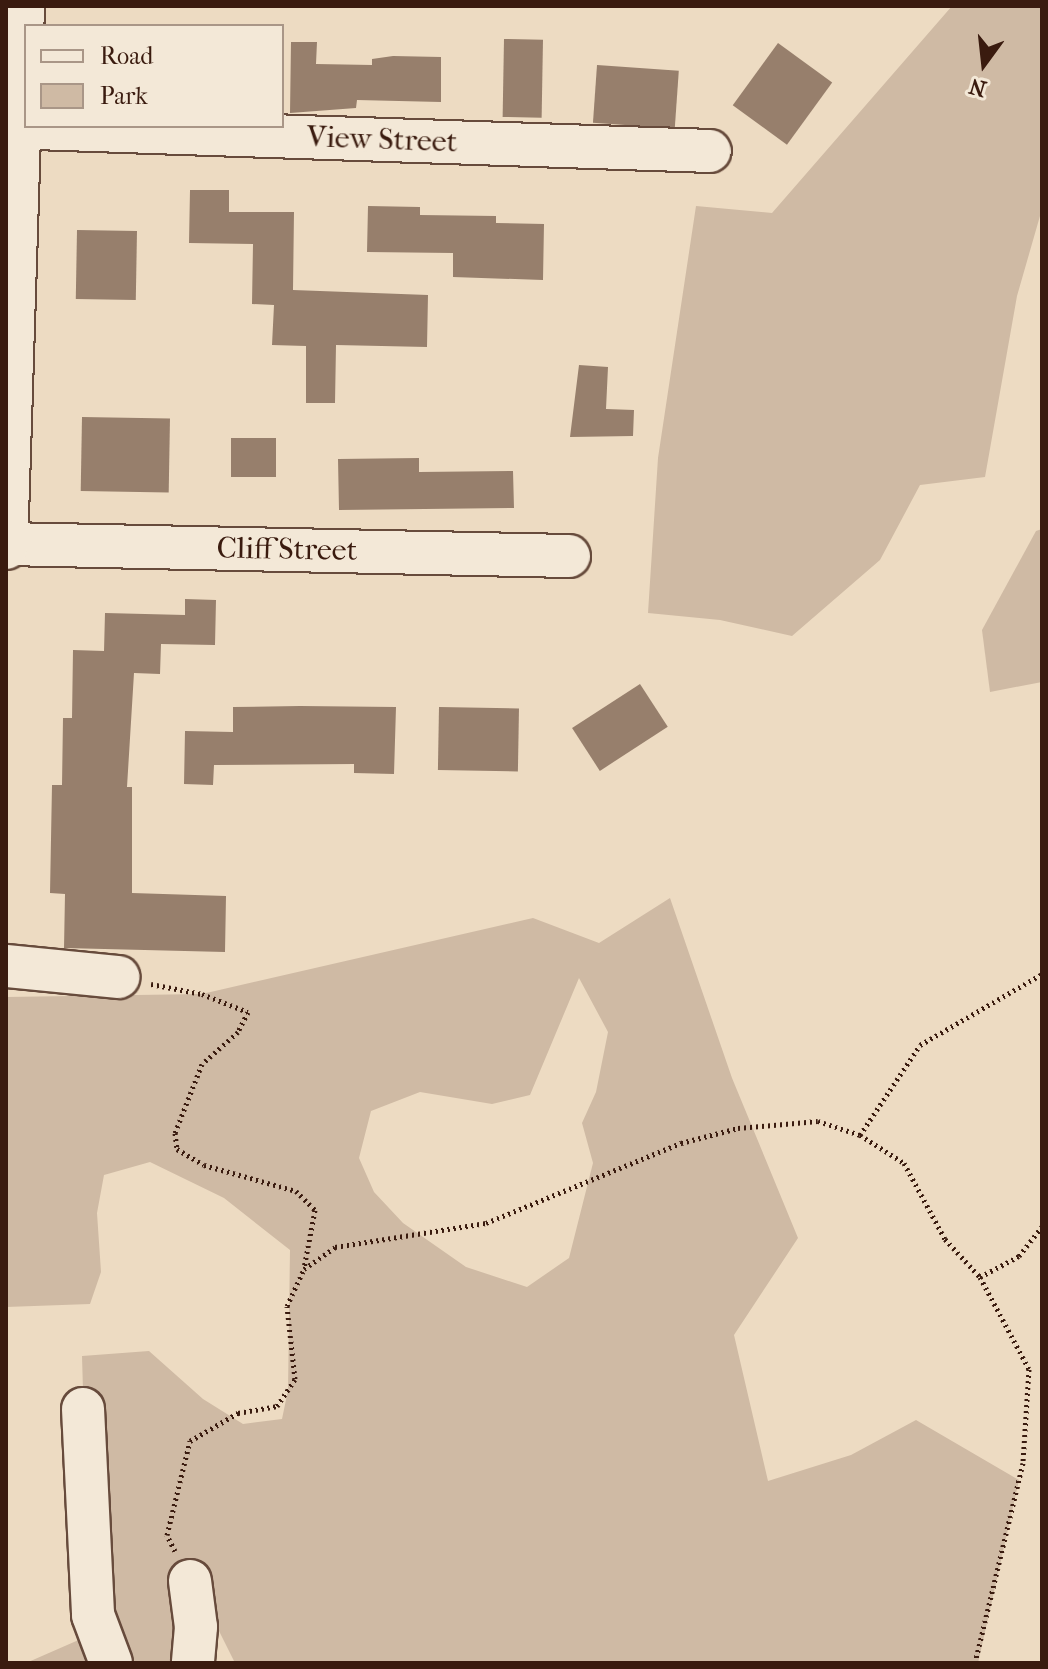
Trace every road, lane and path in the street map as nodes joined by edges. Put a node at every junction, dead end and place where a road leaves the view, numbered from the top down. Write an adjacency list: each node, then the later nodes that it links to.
1 (23, 6): 2 (street)
2 (13, 127): 5 (street)
3 (42, 128): 4 (street, View Street)
4 (710, 151)
5 (6, 545): 6 (street, Cliff Street)
6 (569, 556)
7 (6, 966): 9 (street)
8 (1042, 974): 10 (path)
9 (118, 977): 12 (path)
10 (860, 1135): 12 (path); 13 (path)
11 (1042, 1227): 13 (path)
12 (304, 1269): 15 (path)
13 (980, 1277): 18 (path)
14 (83, 1409): 16 (street)
15 (190, 1581): 17 (street)
16 (111, 1663)
17 (193, 1663)
18 (975, 1663)

